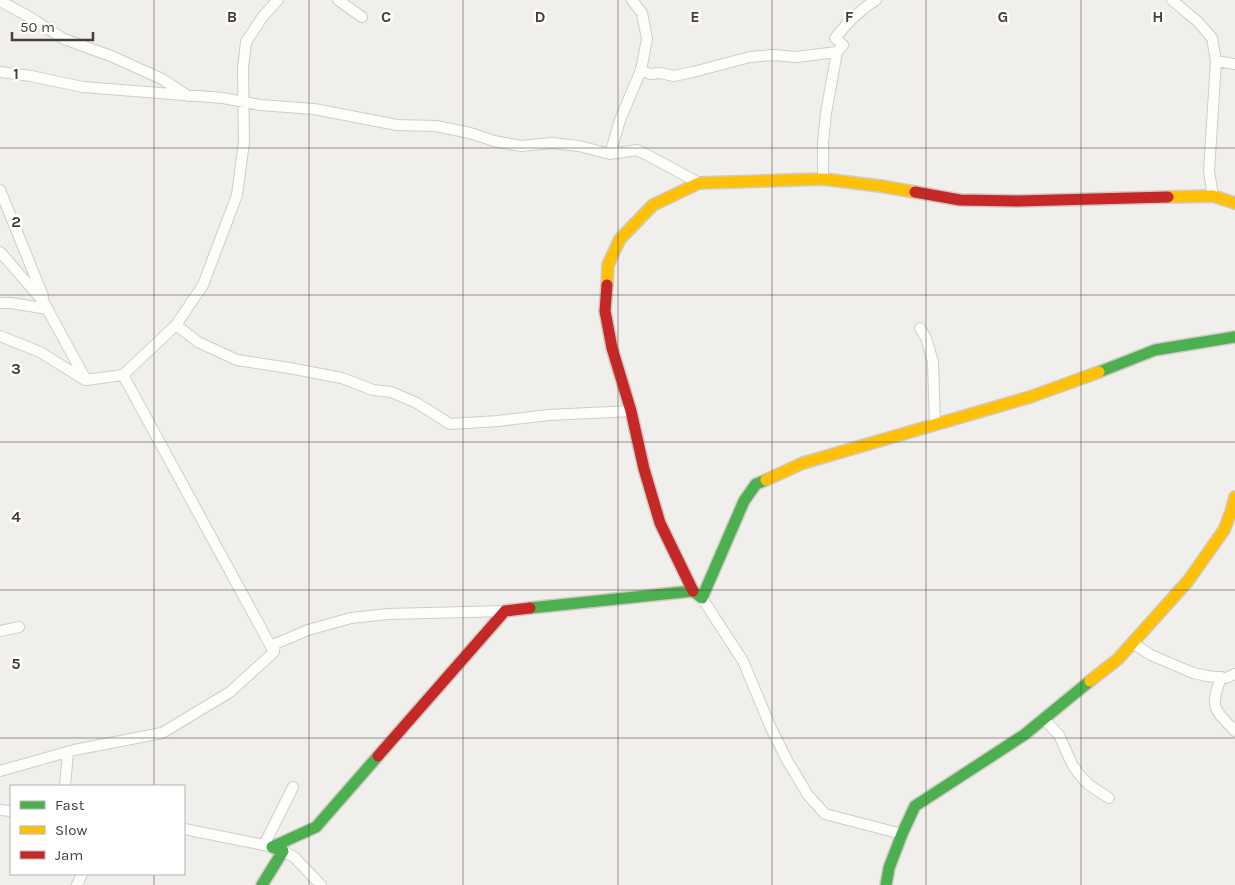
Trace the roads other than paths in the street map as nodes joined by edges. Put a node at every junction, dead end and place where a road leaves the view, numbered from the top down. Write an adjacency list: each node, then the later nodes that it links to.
1 (278, 0): 14 (street)
2 (338, 0): 7 (street)
3 (632, 0): 11 (street)
4 (876, 0): 8 (street)
5 (1172, 0): 9 (street)
6 (0, 1): 13 (street)
7 (362, 17)
8 (837, 52): 11 (street); 16 (street)
9 (1216, 61): 10 (street); 19 (street)
10 (1235, 64)
11 (641, 70): 15 (street)
12 (0, 72): 13 (street)
13 (189, 96): 14 (street)
14 (244, 101): 15 (street); 24 (street)
15 (610, 154): 17 (street)
16 (823, 179): 17 (street); 19 (street)
17 (700, 184): 30 (street)
18 (0, 190): 23 (street)
19 (1213, 196): 20 (street)
20 (1235, 202)
21 (0, 252): 23 (street)
22 (0, 304): 23 (street)
23 (48, 309): 29 (street)
24 (176, 325): 28 (street); 30 (street)
25 (920, 328): 31 (street)
26 (0, 336): 29 (street)
27 (1235, 337): 31 (street)
28 (123, 375): 29 (street); 39 (street)
29 (86, 380)
30 (630, 411): 33 (street)
31 (935, 425): 34 (street)
32 (1235, 497): 38 (street)
33 (692, 591): 34 (street); 35 (street)
34 (702, 598): 50 (street)
35 (505, 611): 39 (street); 51 (street)
36 (19, 627): 37 (street)
37 (0, 631)
38 (1132, 643): 41 (street); 42 (street)
39 (274, 652): 44 (street)
40 (1235, 674): 41 (street)
41 (1221, 677): 43 (street)
42 (1044, 719): 48 (street); 50 (street)
43 (1235, 731)
44 (68, 752): 45 (street); 46 (street)
45 (0, 771)
46 (65, 785)
47 (293, 787): 51 (street)
48 (1109, 798)
49 (185, 829): 51 (street)
50 (902, 834): 54 (street)
51 (273, 848): 52 (street); 53 (street)
52 (262, 885)
53 (321, 885)
54 (886, 885)

